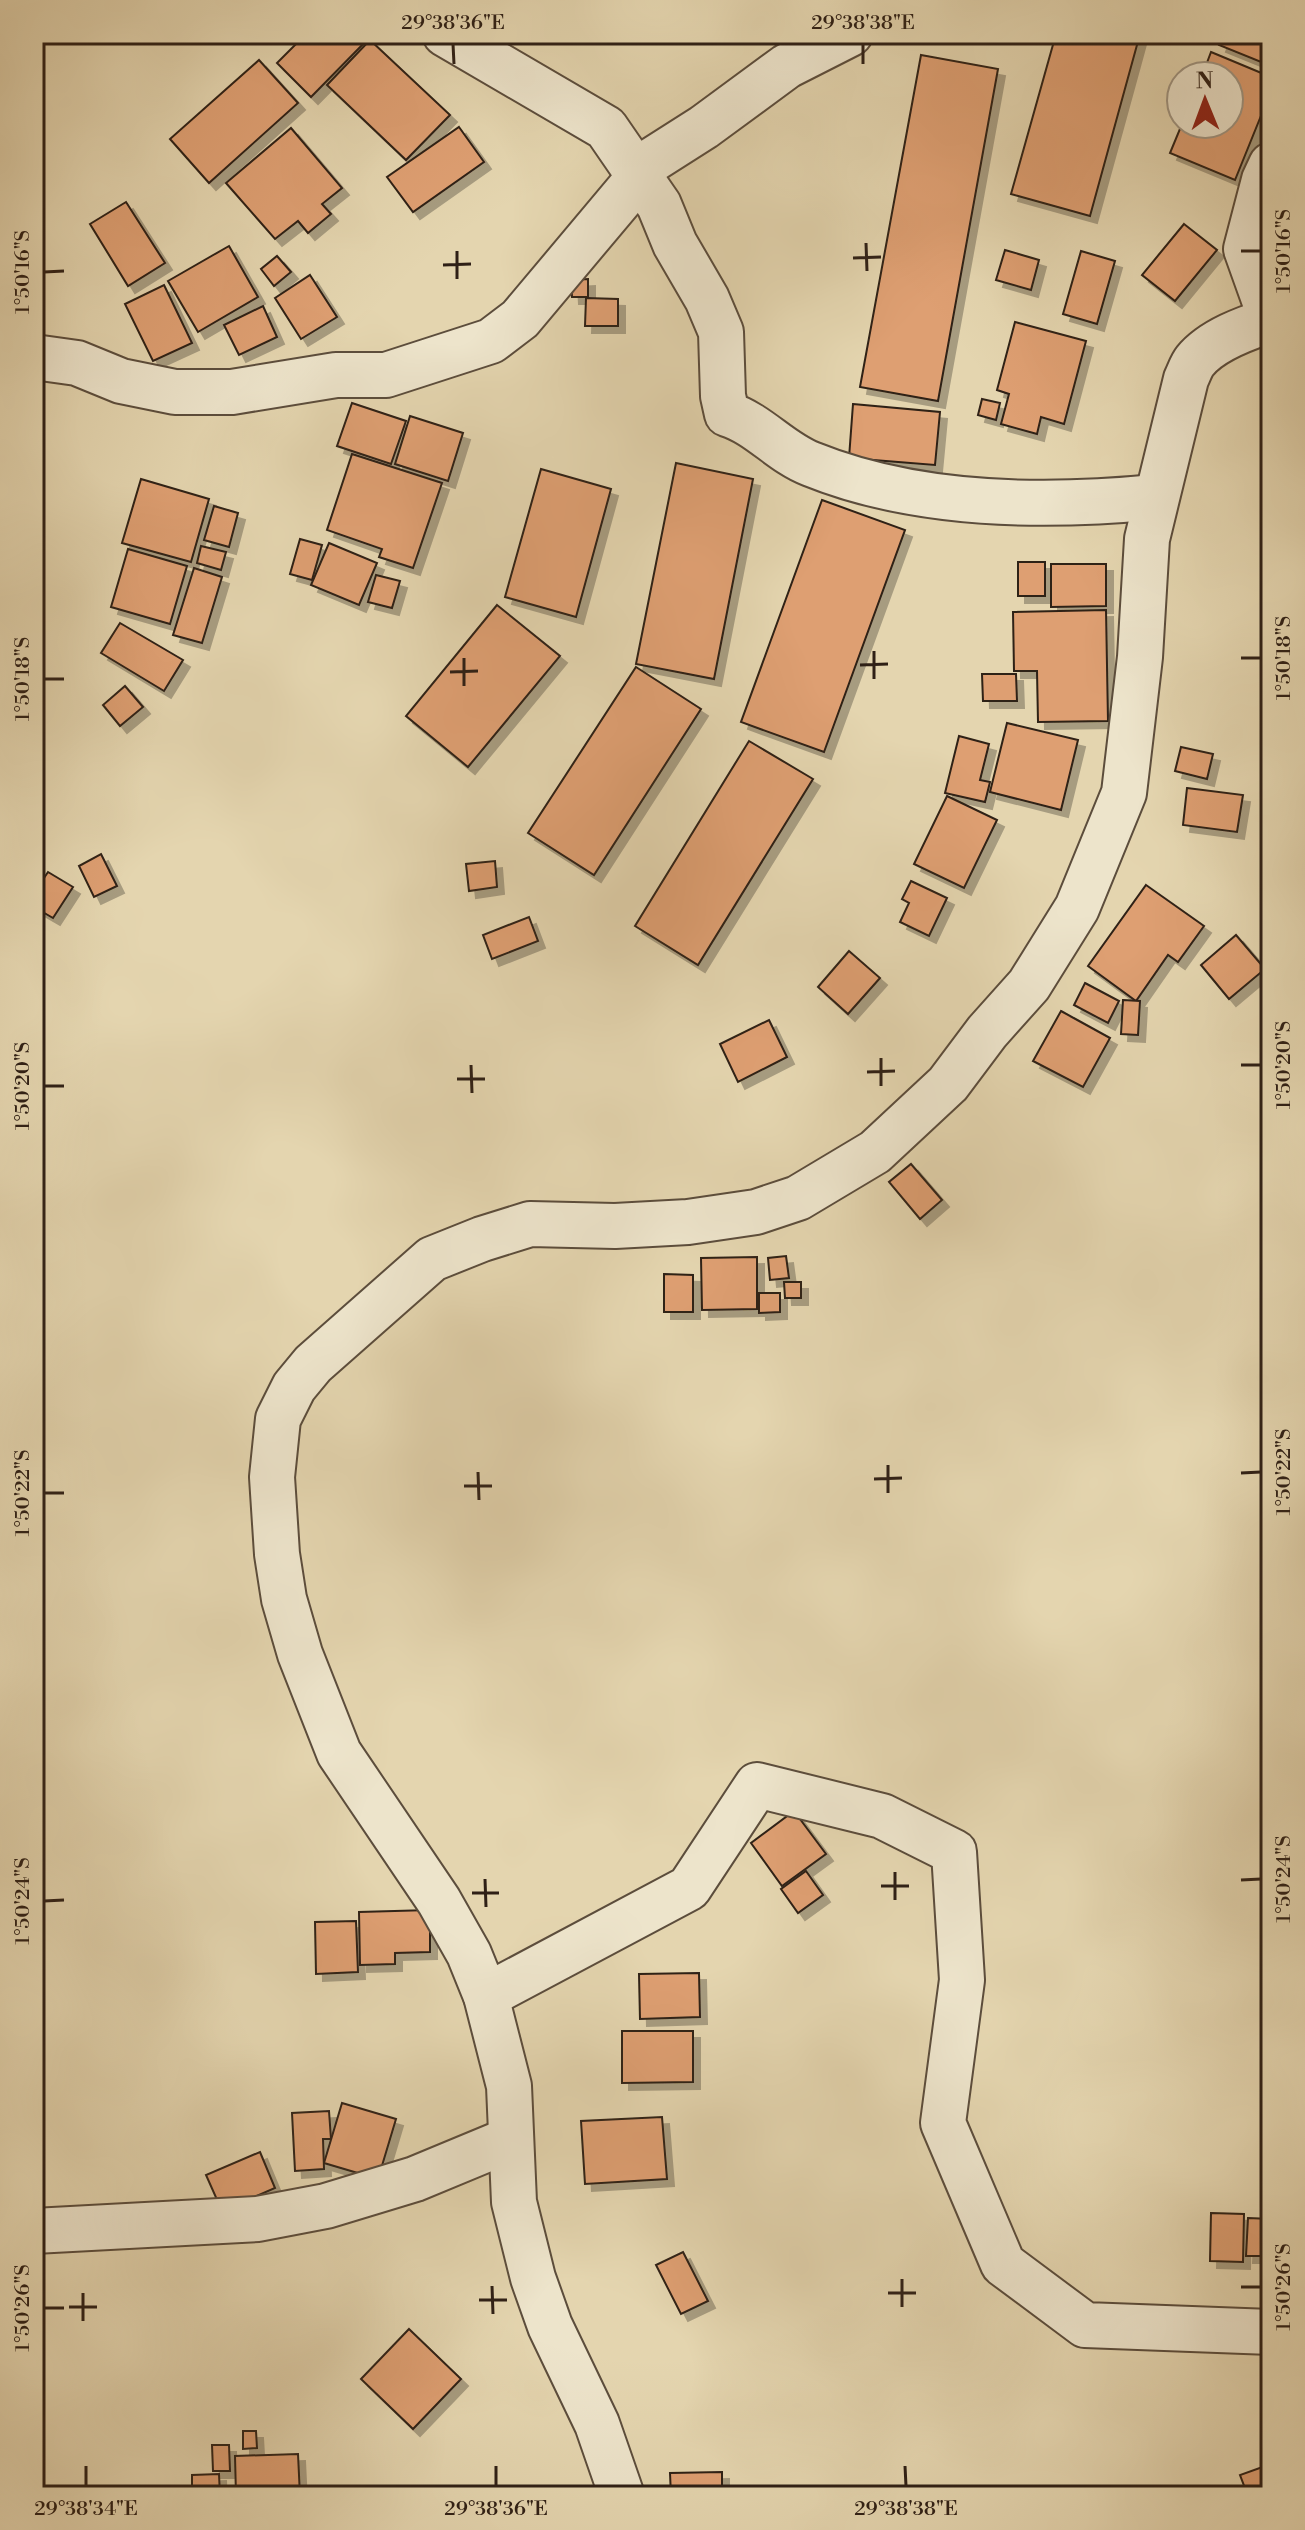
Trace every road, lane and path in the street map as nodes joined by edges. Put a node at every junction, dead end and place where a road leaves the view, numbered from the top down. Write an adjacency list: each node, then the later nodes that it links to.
1 (445, 34): 4 (street)
2 (850, 34): 4 (street)
3 (1271, 165): 5 (street)
4 (639, 177): 6 (street); 7 (street)
5 (1271, 320): 7 (street)
6 (34, 357)
7 (1156, 497): 8 (street)
8 (486, 1996): 9 (street); 11 (street)
9 (509, 2140): 10 (street); 12 (street)
10 (34, 2231)
11 (1271, 2332)
12 (622, 2496)

